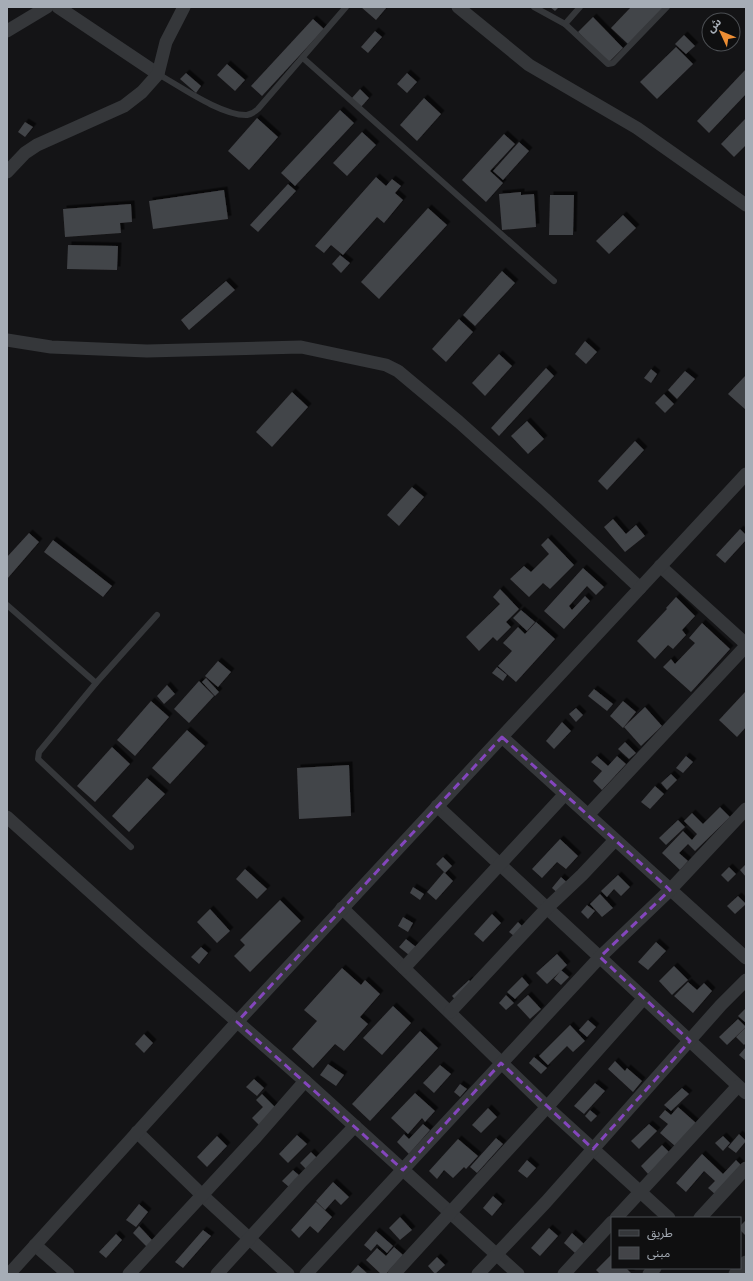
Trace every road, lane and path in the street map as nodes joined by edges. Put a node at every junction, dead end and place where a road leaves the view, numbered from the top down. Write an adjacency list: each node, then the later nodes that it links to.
1 (47, 7): 10 (street)
2 (58, 7): 12 (street)
3 (184, 7): 12 (street)
4 (346, 7): 11 (lane)
5 (458, 7): 14 (street)
6 (534, 7): 9 (lane)
7 (580, 7): 9 (lane)
8 (667, 7): 9 (lane)
9 (565, 24)
10 (7, 31)
11 (303, 58): 12 (lane); 15 (lane)
12 (158, 74): 13 (street)
13 (7, 172)
14 (746, 205)
15 (554, 281)
16 (7, 340): 19 (street)
17 (746, 474): 18 (street)
18 (660, 566): 19 (street); 22 (street)
19 (640, 588): 24 (street)
20 (7, 605): 23 (lane)
21 (157, 615): 23 (lane)
22 (746, 645): 28 (street)
23 (96, 683): 31 (lane)
24 (502, 737): 25 (street); 26 (street)
25 (565, 794): 28 (street); 32 (street)
26 (438, 806): 32 (street); 34 (street)
27 (746, 809): 33 (street)
28 (588, 815): 30 (street)
29 (7, 816): 42 (street)
30 (615, 840): 33 (street); 35 (street)
31 (131, 847)
32 (499, 864): 35 (street); 38 (street)
33 (670, 890): 36 (street); 37 (street)
34 (342, 908): 38 (street); 42 (street)
35 (547, 908): 36 (street); 41 (street)
36 (600, 957): 40 (street); 44 (street)
37 (746, 958)
38 (404, 968): 41 (street)
39 (746, 980): 43 (street)
40 (644, 998): 43 (street); 47 (street)
41 (450, 1012): 44 (street)
42 (236, 1022): 45 (street); 49 (street)
43 (690, 1041): 46 (street); 50 (street)
44 (501, 1063): 47 (street); 52 (street)
45 (305, 1081): 48 (street); 54 (street)
46 (742, 1089): 53 (street)
47 (547, 1107): 50 (street); 55 (street)
48 (355, 1126): 52 (street); 60 (street)
49 (137, 1132): 54 (street); 61 (street)
50 (593, 1149): 53 (street); 62 (street)
51 (746, 1168): 58 (street)
52 (403, 1170): 55 (street); 68 (street)
53 (640, 1192): 56 (street); 57 (street)
54 (202, 1195): 60 (street); 65 (street)
55 (450, 1213): 62 (street); 69 (street)
56 (617, 1217)
57 (668, 1217)
58 (701, 1217)
59 (611, 1223): 72 (street)
60 (249, 1238): 66 (street); 67 (street)
61 (35, 1245): 63 (street); 64 (street)
62 (496, 1254): 70 (street); 71 (street)
63 (9, 1274)
64 (68, 1274)
65 (129, 1274)
66 (217, 1274)
67 (288, 1274)
68 (306, 1274)
69 (394, 1274)
70 (478, 1274)
71 (518, 1274)
72 (564, 1274)

